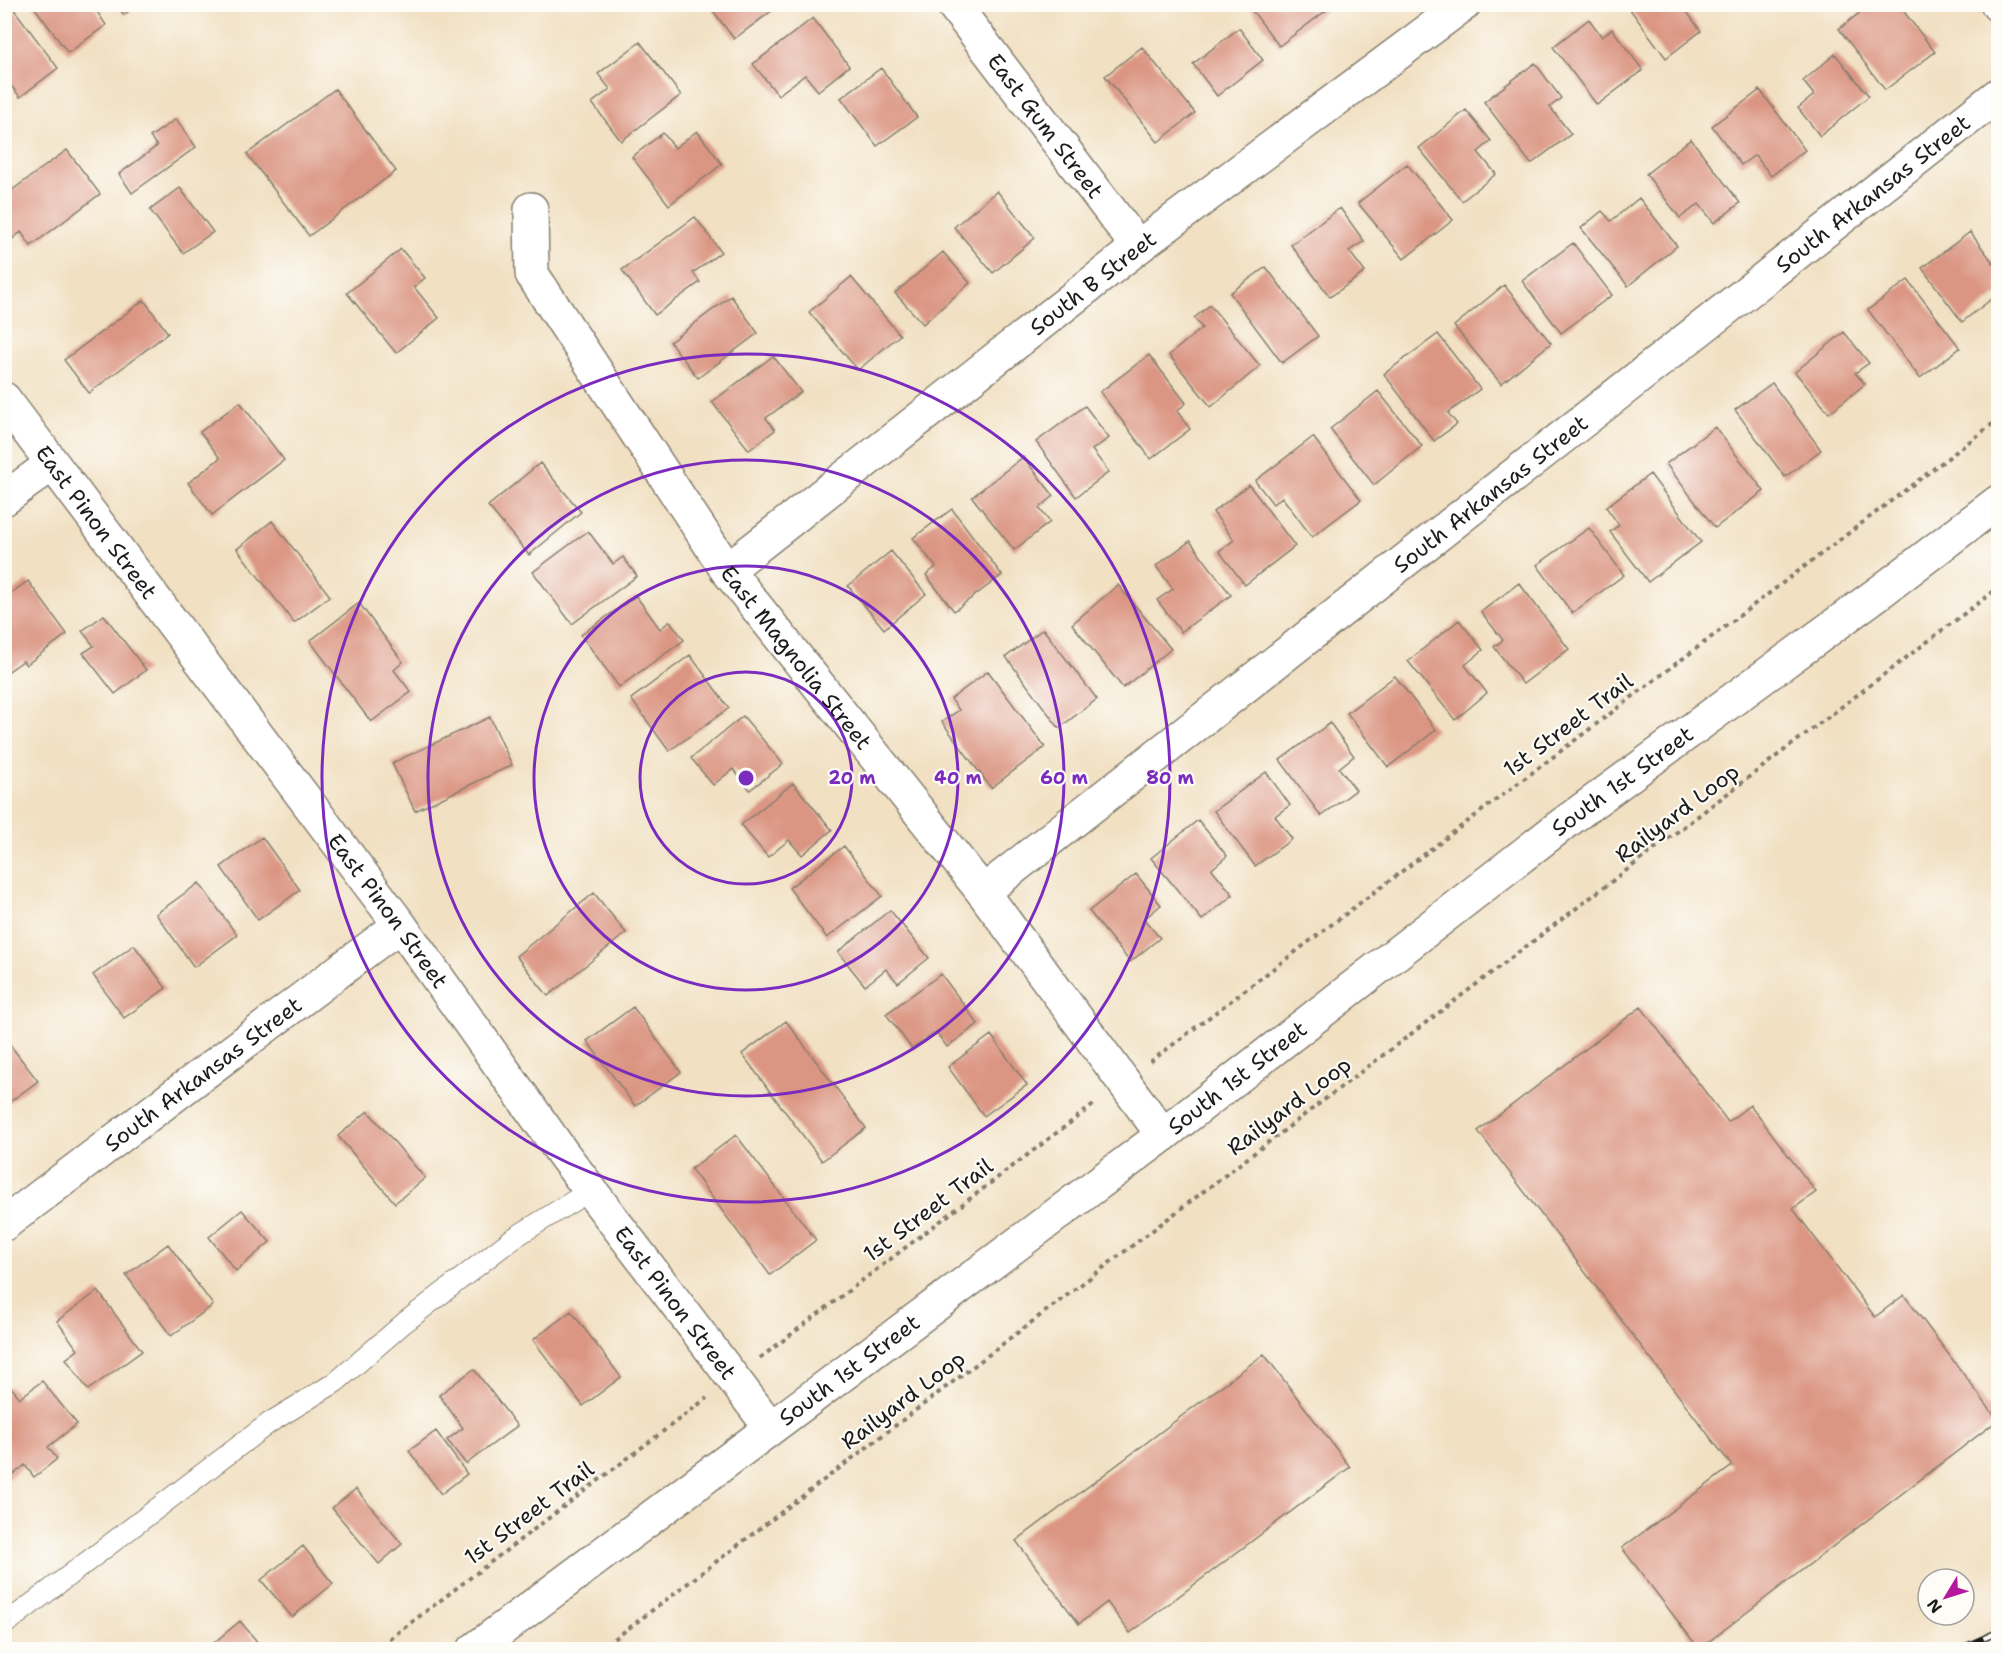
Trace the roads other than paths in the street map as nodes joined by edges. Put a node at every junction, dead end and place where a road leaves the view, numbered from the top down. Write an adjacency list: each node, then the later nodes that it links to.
1 (952, 4): 5 (street, East Gum Street)
2 (1464, 4): 5 (street, South B Street)
3 (1998, 95): 11 (street, South Arkansas Street)
4 (531, 209): 10 (street, East Magnolia Street)
5 (1138, 247): 10 (street, South B Street)
6 (4, 399): 7 (street, East Pinon Street)
7 (52, 464): 8 (street); 12 (street, East Pinon Street)
8 (4, 499)
9 (1998, 502): 13 (street, South 1st Street)
10 (727, 570): 11 (street, East Magnolia Street)
11 (983, 892): 13 (street, East Magnolia Street)
12 (400, 925): 14 (street, East Pinon Street); 15 (street, South Arkansas Street)
13 (1163, 1135): 16 (street, South 1st Street)
14 (591, 1190): 16 (street, East Pinon Street); 17 (lane)
15 (4, 1224)
16 (770, 1427): 18 (street, South 1st Street)
17 (4, 1626)
18 (474, 1650)

